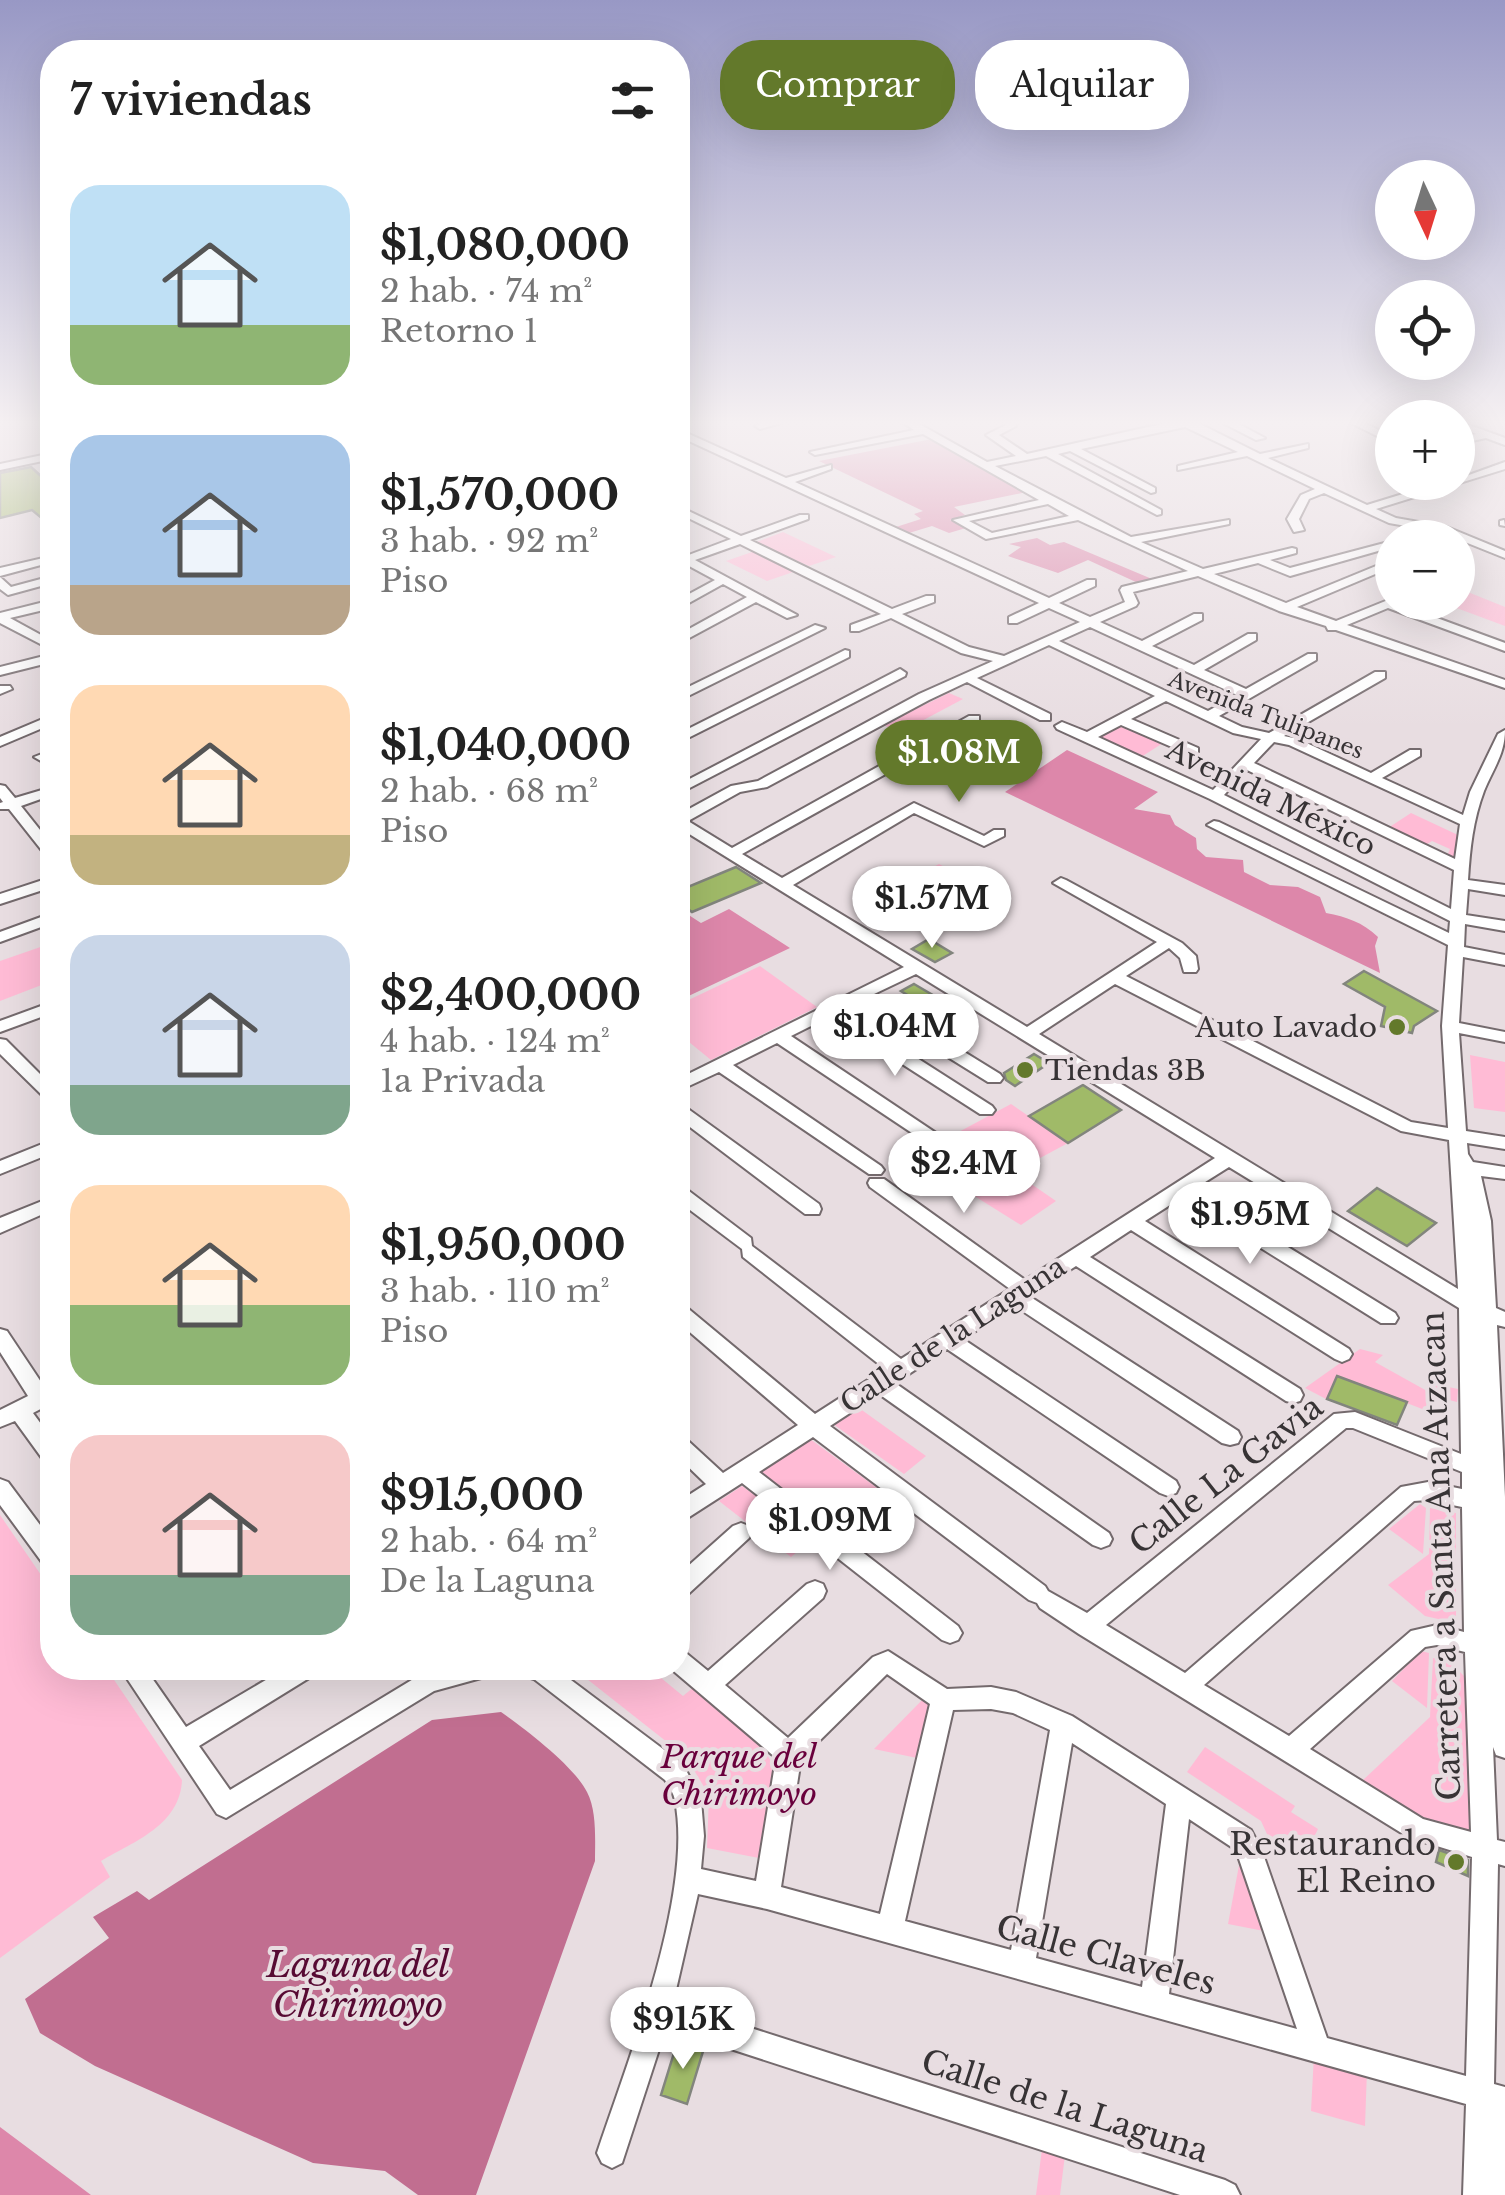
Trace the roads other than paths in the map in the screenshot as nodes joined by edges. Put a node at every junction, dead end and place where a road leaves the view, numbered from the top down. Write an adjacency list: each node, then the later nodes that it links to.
1 (708, 523): 10 (street)
2 (787, 523): 10 (street)
3 (875, 523): 30 (street)
4 (962, 523): 5 (street)
5 (1049, 523)
6 (1096, 523): 11 (street)
7 (1218, 523): 11 (street)
8 (1295, 523): 9 (street)
9 (1298, 530)
10 (742, 540): 15 (street); 33 (street)
11 (1130, 542): 22 (street)
12 (1475, 543): 16 (street)
13 (1375, 549): 17 (street)
14 (1292, 551): 17 (street)
15 (690, 555)
16 (1505, 556)
17 (1261, 560): 22 (street)
18 (40, 562): 21 (street)
19 (690, 563): 23 (street)
20 (1375, 570): 32 (street)
21 (0, 572)
22 (1200, 573): 32 (street); 38 (street)
23 (721, 581): 27 (street); 28 (street)
24 (40, 582): 26 (street)
25 (1092, 583): 30 (street)
26 (4, 586)
27 (690, 598)
28 (754, 598): 34 (street); 42 (street)
29 (930, 599): 33 (street)
30 (1049, 602): 37 (street); 38 (street)
31 (40, 607): 35 (street)
32 (1283, 608): 39 (street)
33 (892, 614): 41 (street); 51 (street)
34 (791, 616)
35 (0, 617): 44 (street)
36 (1198, 617): 46 (street)
37 (1013, 620)
38 (1094, 622): 45 (street); 46 (street)
39 (1332, 627): 47 (street); 57 (street)
40 (818, 628): 58 (street)
41 (855, 628)
42 (690, 631)
43 (1252, 637): 52 (street)
44 (40, 639)
45 (1052, 642): 51 (street); 60 (street, Avenida Tulipanes)
46 (1144, 645): 52 (street)
47 (1505, 647)
48 (845, 654): 67 (street)
49 (1312, 657): 59 (street)
50 (40, 661): 53 (street)
51 (1008, 662): 56 (street)
52 (1194, 670): 59 (street)
53 (0, 671)
54 (900, 673): 78 (street)
55 (1380, 675): 70 (street)
56 (970, 678): 62 (street); 83 (street)
57 (1505, 684)
58 (690, 691)
59 (1246, 694): 61 (street)
60 (1164, 697): 61 (street, Avenida Tulipanes); 64 (street)
61 (1207, 716): 70 (street, Avenida Tulipanes)
62 (1045, 717)
63 (974, 719): 89 (street)
64 (1120, 719): 69 (street); 72 (street)
65 (40, 724): 71 (street)
66 (1062, 726): 69 (street, Avenida México)
67 (690, 733)
68 (1505, 734): 84 (street, Carretera a Santa Ana Atzacan)
69 (1086, 738): 75 (street, Avenida México)
70 (1270, 738): 76 (street); 77 (street, Avenida Tulipanes)
71 (0, 742)
72 (1172, 744): 73 (street); 75 (street)
73 (1192, 751)
74 (1415, 753): 77 (street)
75 (1142, 764): 81 (street, Avenida México)
76 (1246, 765): 81 (street); 90 (street)
77 (1372, 778): 84 (street, Avenida Tulipanes)
78 (690, 784)
79 (0, 789): 82 (street)
80 (40, 796): 82 (street)
81 (1215, 796): 96 (street, Avenida México)
82 (6, 806): 88 (street)
83 (690, 814)
84 (1468, 822): 90 (street, Carretera a Santa Ana Atzacan)
85 (1214, 825): 101 (street)
86 (690, 828): 89 (street)
87 (991, 838): 92 (street)
88 (40, 841)
89 (731, 854): 92 (street)
90 (1460, 875): 94 (street); 96 (street, Carretera a Santa Ana Atzacan)
91 (1067, 880): 100 (street)
92 (781, 885): 103 (street)
93 (40, 886): 95 (street)
94 (1505, 890)
95 (0, 899)
96 (1457, 918): 98 (street, Avenida México); 101 (street, Carretera a Santa Ana Atzacan)
97 (40, 922): 99 (street)
98 (1505, 926)
99 (0, 937)
100 (1168, 942): 104 (street); 105 (street)
101 (1454, 946): 102 (street); 109 (street, Carretera a Santa Ana Atzacan)
102 (1505, 960)
103 (914, 968): 106 (street); 111 (street)
104 (1190, 969)
105 (1115, 978): 111 (street); 124 (street)
106 (860, 995): 107 (street); 116 (street)
107 (830, 1010): 112 (street); 119 (street)
108 (40, 1012): 110 (street)
109 (1450, 1026): 113 (street); 124 (street, Carretera a Santa Ana Atzacan)
110 (0, 1027)
111 (1026, 1034): 125 (street)
112 (777, 1035): 115 (street); 121 (street)
113 (1505, 1037)
114 (0, 1044): 118 (street)
115 (719, 1064): 117 (street); 137 (street)
116 (994, 1078)
117 (690, 1080)
118 (40, 1083)
119 (986, 1110)
120 (690, 1119): 131 (street)
121 (930, 1137)
122 (1505, 1143): 124 (street)
123 (40, 1150): 126 (street)
124 (1461, 1157): 127 (street); 135 (street, Carretera a Santa Ana Atzacan); 138 (street, Carretera a Santa Ana Atzacan)
125 (1230, 1158): 128 (street, Calle de la Laguna); 136 (street)
126 (3, 1163)
127 (1505, 1173)
128 (1182, 1190): 132 (street, Calle de la Laguna); 139 (street)
129 (690, 1202): 144 (street)
130 (40, 1208): 133 (street)
131 (812, 1208)
132 (1131, 1221): 134 (street, Calle de la Laguna); 143 (street)
133 (0, 1226)
134 (1075, 1256): 137 (street, Calle de la Laguna); 147 (street)
135 (1467, 1274): 136 (street); 138 (street, Carretera a Santa Ana Atzacan)
136 (1427, 1280): 138 (street)
137 (1018, 1292): 142 (street, Calle de la Laguna); 151 (street)
138 (1487, 1314): 154 (street, Carretera a Santa Ana Atzacan); 161 (street, Carretera a Santa Ana Atzacan)
139 (1388, 1318)
140 (690, 1320): 150 (street)
141 (0, 1336): 146 (street)
142 (947, 1339): 144 (street, Calle de la Laguna); 157 (street)
143 (1342, 1354)
144 (900, 1370): 145 (street, Calle de la Laguna)
145 (880, 1382): 150 (street, Calle de la Laguna); 163 (street)
146 (40, 1388)
147 (1293, 1395)
148 (40, 1400): 149 (street)
149 (10, 1414): 152 (street)
150 (813, 1425): 155 (street, Calle de la Laguna); 167 (street)
151 (1230, 1437)
152 (40, 1444)
153 (690, 1456): 156 (street)
154 (1472, 1467): 159 (street, Carretera a Santa Ana Atzacan); 167 (street, Calle La Gavia)
155 (742, 1471): 156 (street, Calle de la Laguna); 168 (street)
156 (722, 1484): 160 (street, Calle de la Laguna)
157 (1168, 1487)
158 (1, 1488): 164 (street)
159 (1472, 1500): 169 (street, Carretera a Santa Ana Atzacan); 176 (street)
160 (690, 1506)
161 (1501, 1517): 180 (street, Carretera a Santa Ana Atzacan)
162 (741, 1532): 165 (street)
163 (1101, 1539)
164 (40, 1542)
165 (690, 1578)
166 (815, 1592): 175 (street)
167 (1087, 1626): 176 (street)
168 (950, 1633)
169 (1476, 1645): 181 (street); 184 (street, Carretera a Santa Ana Atzacan)
170 (690, 1670): 175 (street)
171 (140, 1680): 179 (street)
172 (286, 1680): 179 (street)
173 (430, 1680): 179 (street)
174 (553, 1680): 185 (street)
175 (709, 1686): 182 (street)
176 (1185, 1687): 181 (street)
177 (942, 1700): 178 (street); 182 (street); 187 (street)
178 (1063, 1724): 183 (street); 188 (street)
179 (182, 1744)
180 (1505, 1747)
181 (1291, 1750): 184 (street)
182 (789, 1754): 186 (street)
183 (1178, 1801): 189 (street); 191 (street)
184 (1495, 1851): 192 (street, Carretera a Santa Ana Atzacan)
185 (688, 1879): 186 (street, Calle Claveles); 190 (street)
186 (766, 1896): 187 (street, Calle Claveles)
187 (889, 1930): 188 (street, Calle Claveles)
188 (1020, 1968): 189 (street, Calle Claveles)
189 (1154, 2004): 191 (street, Calle Claveles)
190 (656, 2010): 194 (street); 195 (street, Calle de la Laguna)
191 (1318, 2050): 192 (street, Calle Claveles)
192 (1494, 2098): 196 (street, Carretera a Santa Ana Atzacan)
193 (1505, 2125): 197 (street)
194 (612, 2152)
195 (1225, 2195)
196 (1478, 2195)
197 (1501, 2195)

